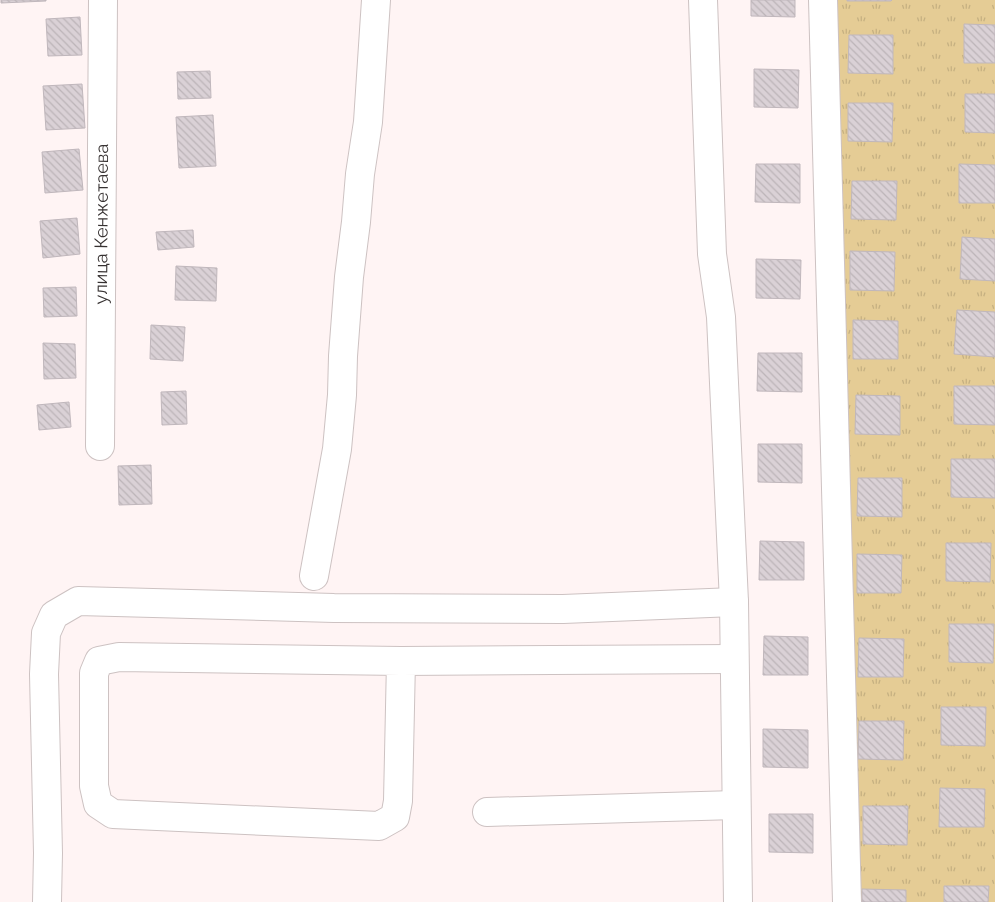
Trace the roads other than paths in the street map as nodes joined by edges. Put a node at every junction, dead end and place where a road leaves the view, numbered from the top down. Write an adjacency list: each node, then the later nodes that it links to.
1 (103, 0): 5 (street, улица Кенжетаева)
2 (376, 0): 6 (street)
3 (703, 0): 7 (street)
4 (823, 0): 14 (street)
5 (100, 446)
6 (314, 576)
7 (734, 602): 8 (street); 12 (street)
8 (734, 659): 9 (street); 10 (street)
9 (401, 661): 9 (street)
10 (736, 805): 11 (street); 13 (street)
11 (487, 812)
12 (47, 902)
13 (738, 902)
14 (847, 902)

